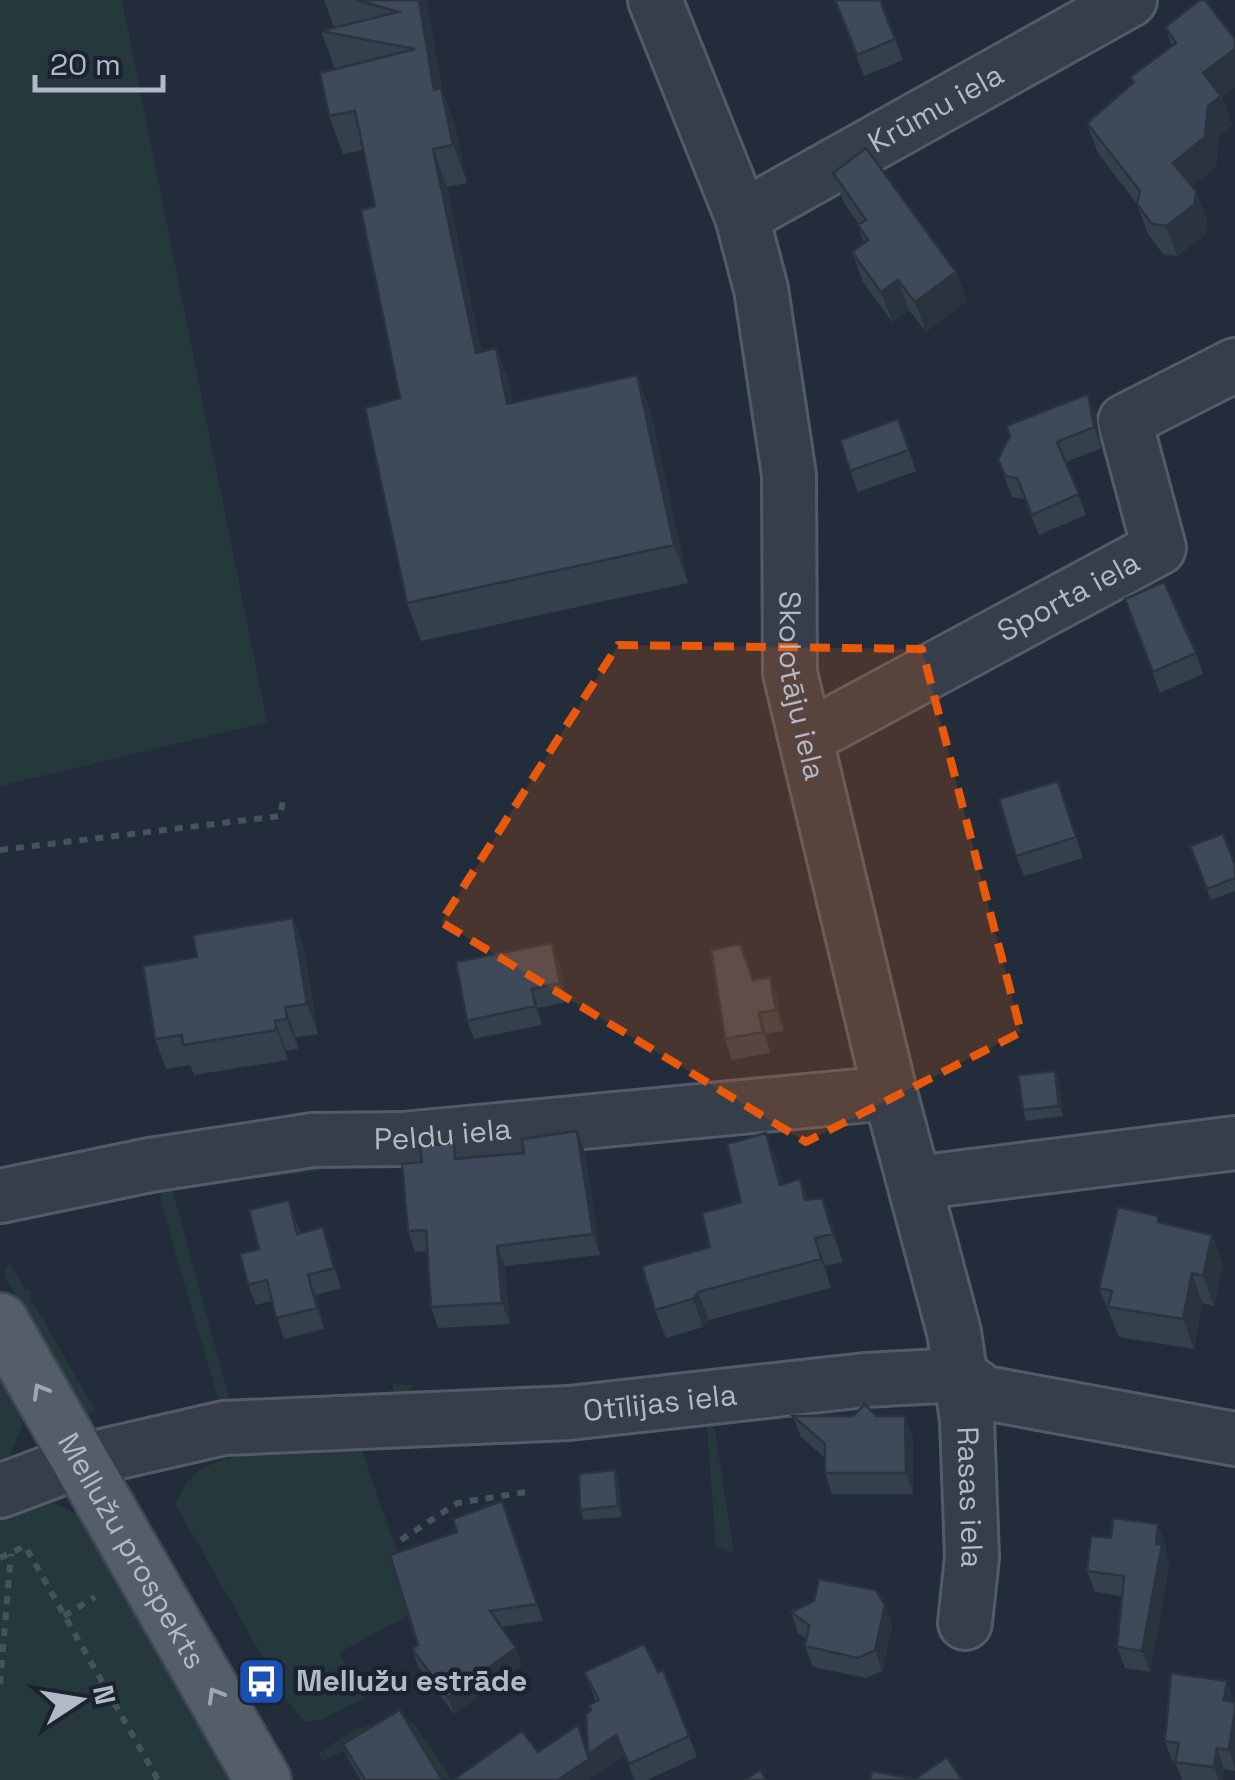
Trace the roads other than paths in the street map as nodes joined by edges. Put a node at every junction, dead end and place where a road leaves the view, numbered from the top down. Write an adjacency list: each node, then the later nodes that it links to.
1 (655, 0): 3 (street, Skolotāju iela)
2 (1130, 0): 3 (street, Krūmu iela)
3 (742, 217): 5 (street, Skolotāju iela)
4 (1235, 365): 5 (street, Sporta iela)
5 (806, 738): 6 (street, Skolotāju iela)
6 (890, 1093): 8 (street, Skolotāju iela); 9 (street, Peldu iela)
7 (1235, 1143): 8 (street)
8 (914, 1183): 11 (street, Skolotāju iela)
9 (0, 1196)
10 (0, 1321): 13 (main road, Mellužu prospekts, one-way to 10)
11 (960, 1375): 12 (street, Otīlijas iela); 13 (street, Otīlijas iela); 15 (street, Rasas iela)
12 (1235, 1438)
13 (80, 1460): 14 (street, Otīlijas iela); 16 (main road, Mellužu prospekts, one-way to 13)
14 (0, 1491)
15 (966, 1623)
16 (263, 1780)

